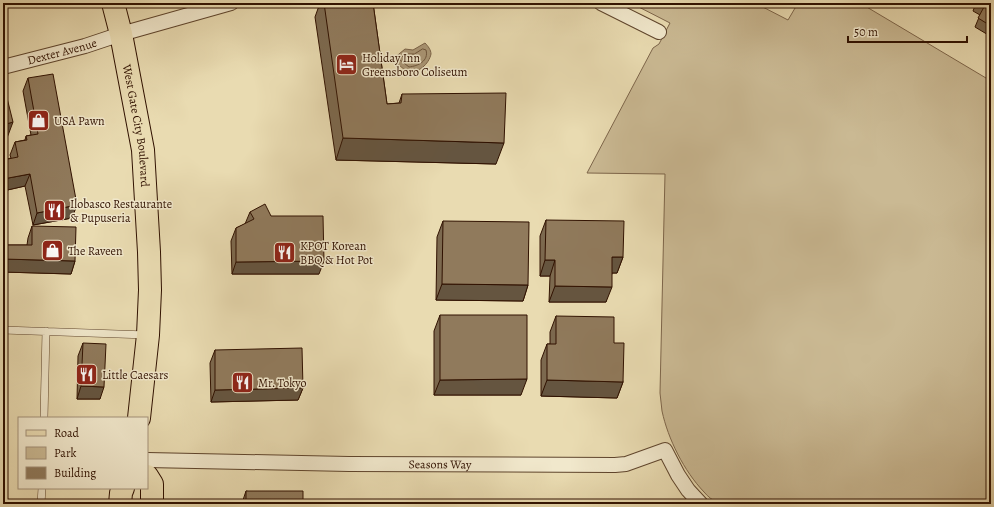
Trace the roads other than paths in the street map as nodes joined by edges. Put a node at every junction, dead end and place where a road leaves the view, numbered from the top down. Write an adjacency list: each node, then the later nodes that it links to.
1 (113, 3): 5 (main road, West Gate City Boulevard)
2 (231, 3): 5 (street)
3 (601, 3): 4 (street)
4 (659, 32)
5 (121, 34): 6 (street, Dexter Avenue); 9 (main road, West Gate City Boulevard)
6 (3, 67)
7 (3, 330): 8 (lane)
8 (46, 331): 9 (lane); 10 (lane)
9 (148, 335): 11 (main road, West Gate City Boulevard)
10 (44, 417)
11 (139, 417)
12 (148, 460): 19 (street, Seasons Way)
13 (148, 478): 18 (main road)
14 (42, 489): 16 (lane)
15 (123, 489): 17 (main road)
16 (41, 504)
17 (120, 504)
18 (152, 504)
19 (701, 504)

